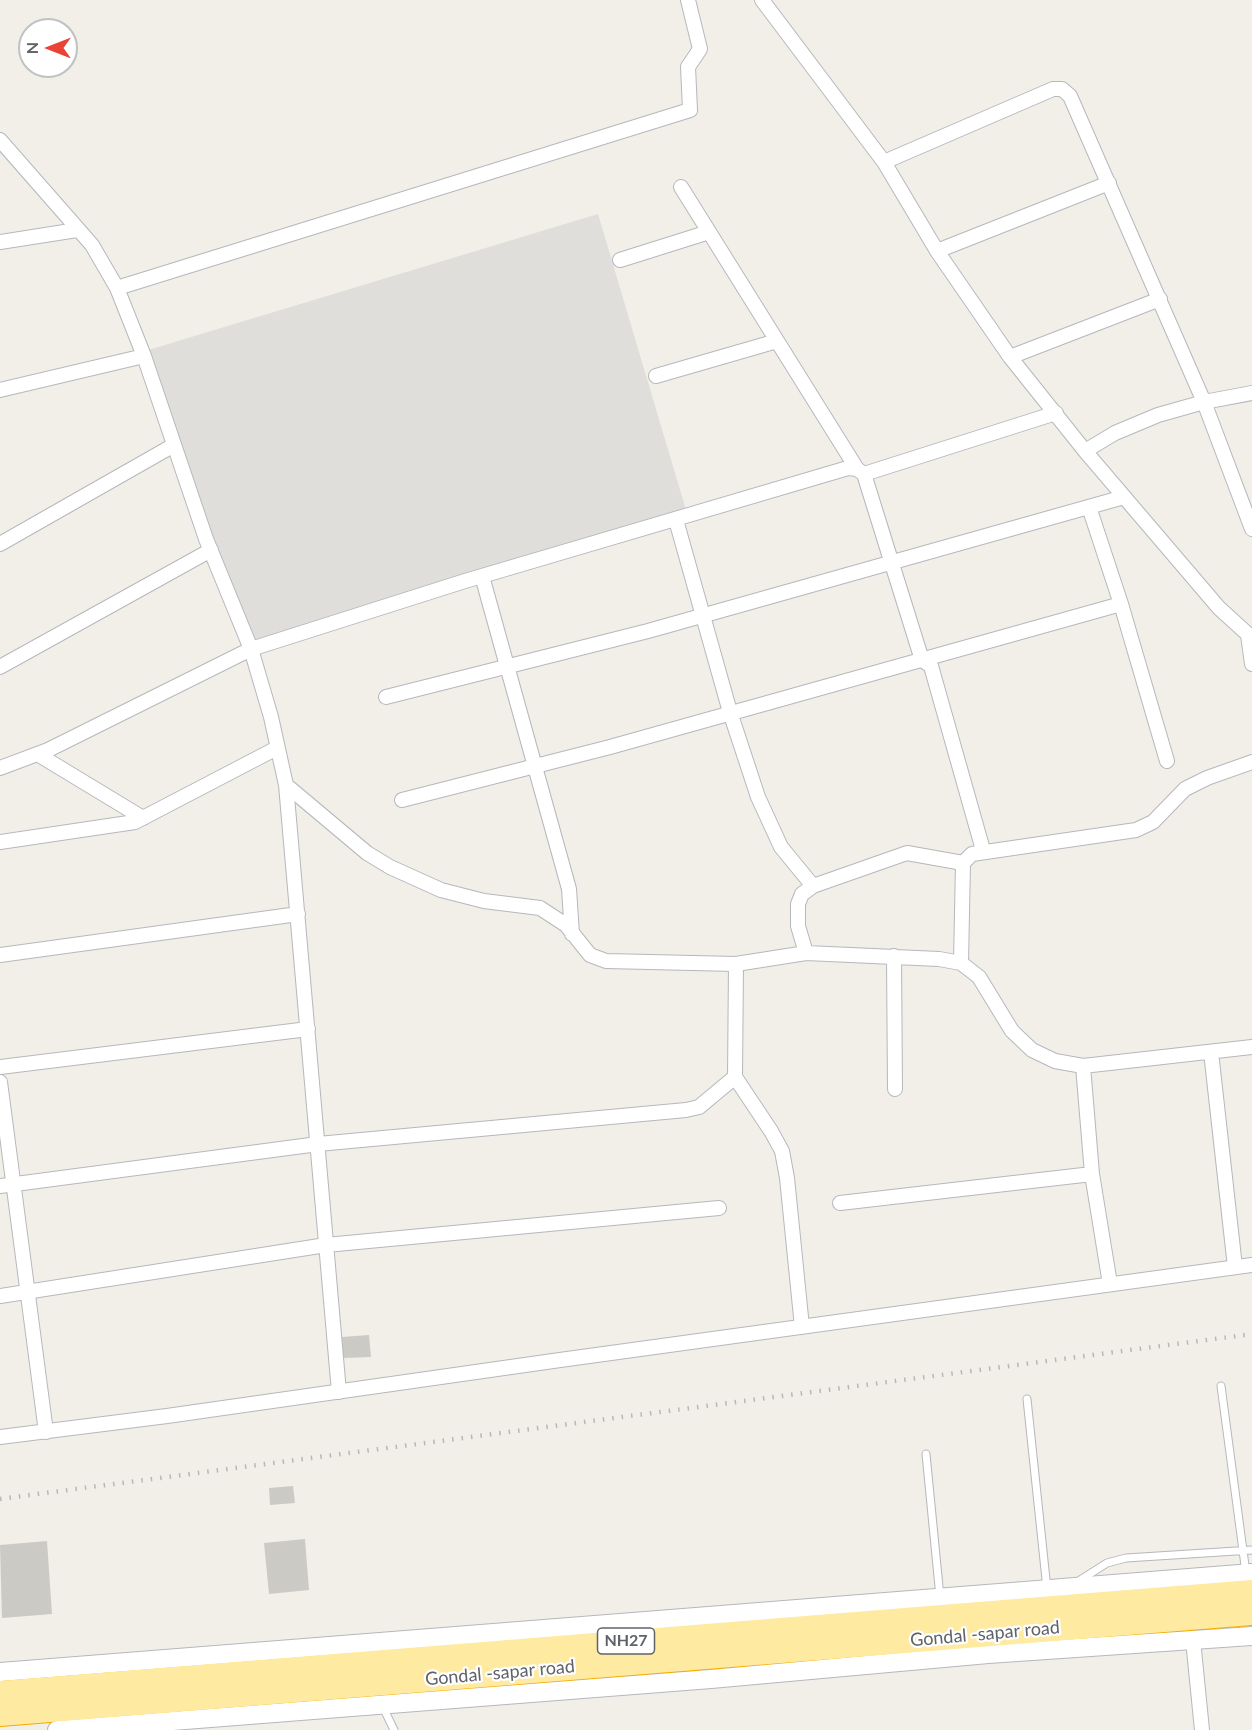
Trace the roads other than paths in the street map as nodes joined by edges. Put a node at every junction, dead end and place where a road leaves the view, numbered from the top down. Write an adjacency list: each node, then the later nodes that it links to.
1 (688, 0): 12 (street)
2 (762, 0): 4 (street)
3 (0, 140): 7 (street)
4 (884, 162): 5 (street); 10 (street)
5 (1109, 183): 10 (street); 13 (street)
6 (681, 187): 8 (street)
7 (77, 230): 9 (street); 12 (street)
8 (709, 232): 11 (street); 14 (street)
9 (0, 242)
10 (937, 251): 16 (street)
11 (620, 260)
12 (117, 288): 15 (street)
13 (1160, 299): 16 (street); 20 (street)
14 (777, 341): 17 (street); 24 (street)
15 (144, 356): 18 (street); 22 (street)
16 (1010, 357): 21 (street)
17 (656, 376)
18 (0, 390)
19 (1252, 393): 20 (street)
20 (1204, 402): 23 (street); 28 (street)
21 (1056, 413): 23 (street); 24 (street)
22 (174, 445): 29 (street); 30 (street)
23 (1085, 451): 25 (street)
24 (861, 472): 27 (street); 31 (street)
25 (1124, 496): 26 (street); 35 (street)
26 (1089, 507): 31 (street); 33 (street)
27 (676, 520): 32 (street); 34 (street)
28 (1252, 529)
29 (0, 544)
30 (211, 550): 36 (street); 40 (street)
31 (894, 562): 34 (street); 37 (street)
32 (482, 576): 36 (street); 39 (street)
33 (1121, 604): 37 (street); 45 (street)
34 (703, 615): 39 (street); 42 (street)
35 (1250, 637): 38 (street)
36 (251, 649): 43 (street); 44 (street)
37 (922, 660): 42 (street); 53 (street)
38 (1252, 664)
39 (507, 666): 41 (street); 47 (street)
40 (0, 667)
41 (386, 697)
42 (730, 712): 47 (street); 55 (street)
43 (277, 748): 49 (street); 51 (street)
44 (39, 755): 48 (street); 51 (street)
45 (1167, 761)
46 (1252, 762): 53 (street)
47 (535, 766): 50 (street); 57 (street)
48 (0, 768)
49 (285, 785): 56 (street); 57 (street)
50 (402, 800)
51 (143, 818): 52 (street)
52 (0, 842)
53 (983, 850): 54 (street)
54 (963, 863): 55 (street); 61 (street)
55 (813, 886): 58 (street)
56 (298, 914): 59 (street); 63 (street)
57 (572, 934): 62 (street)
58 (806, 953): 60 (street); 62 (street)
59 (0, 955)
60 (894, 956): 61 (street); 70 (street)
61 (961, 963): 66 (street)
62 (736, 964): 68 (street)
63 (308, 1029): 67 (street); 71 (street)
64 (1252, 1047): 65 (street)
65 (1211, 1052): 66 (street); 78 (street)
66 (1083, 1066): 72 (street)
67 (0, 1067)
68 (735, 1077): 71 (street); 82 (street)
69 (0, 1082): 73 (street)
70 (895, 1089)
71 (318, 1143): 73 (street); 76 (street)
72 (1092, 1174): 74 (street); 79 (street)
73 (7, 1185): 80 (street)
74 (840, 1203)
75 (719, 1208): 76 (street)
76 (326, 1245): 80 (street); 84 (street)
77 (1252, 1265): 78 (street)
78 (1235, 1267): 79 (street)
79 (1110, 1284): 82 (street)
80 (28, 1292): 81 (street); 86 (street)
81 (0, 1296)
82 (802, 1328): 84 (street)
83 (1221, 1386): 90 (lane)
84 (339, 1392): 86 (street)
85 (1026, 1399): 93 (lane)
86 (46, 1432): 87 (street)
87 (0, 1437)
88 (926, 1454): 94 (lane)
89 (1252, 1550): 90 (lane)
90 (1243, 1551): 91 (lane); 92 (lane)
91 (1250, 1579): 92 (street); 99 (highway, NH27)
92 (1070, 1587): 93 (street)
93 (1047, 1588): 94 (street)
94 (940, 1597): 98 (street)
95 (1252, 1613): 101 (highway, Gondal -sapar road / NH27)
96 (1252, 1636): 97 (street)
97 (1193, 1640): 100 (street); 105 (street)
98 (0, 1672)
99 (0, 1693)
100 (381, 1703): 102 (street); 104 (lane)
101 (0, 1714)
102 (231, 1723): 103 (street)
103 (57, 1730)
104 (394, 1730)
105 (1202, 1730)

